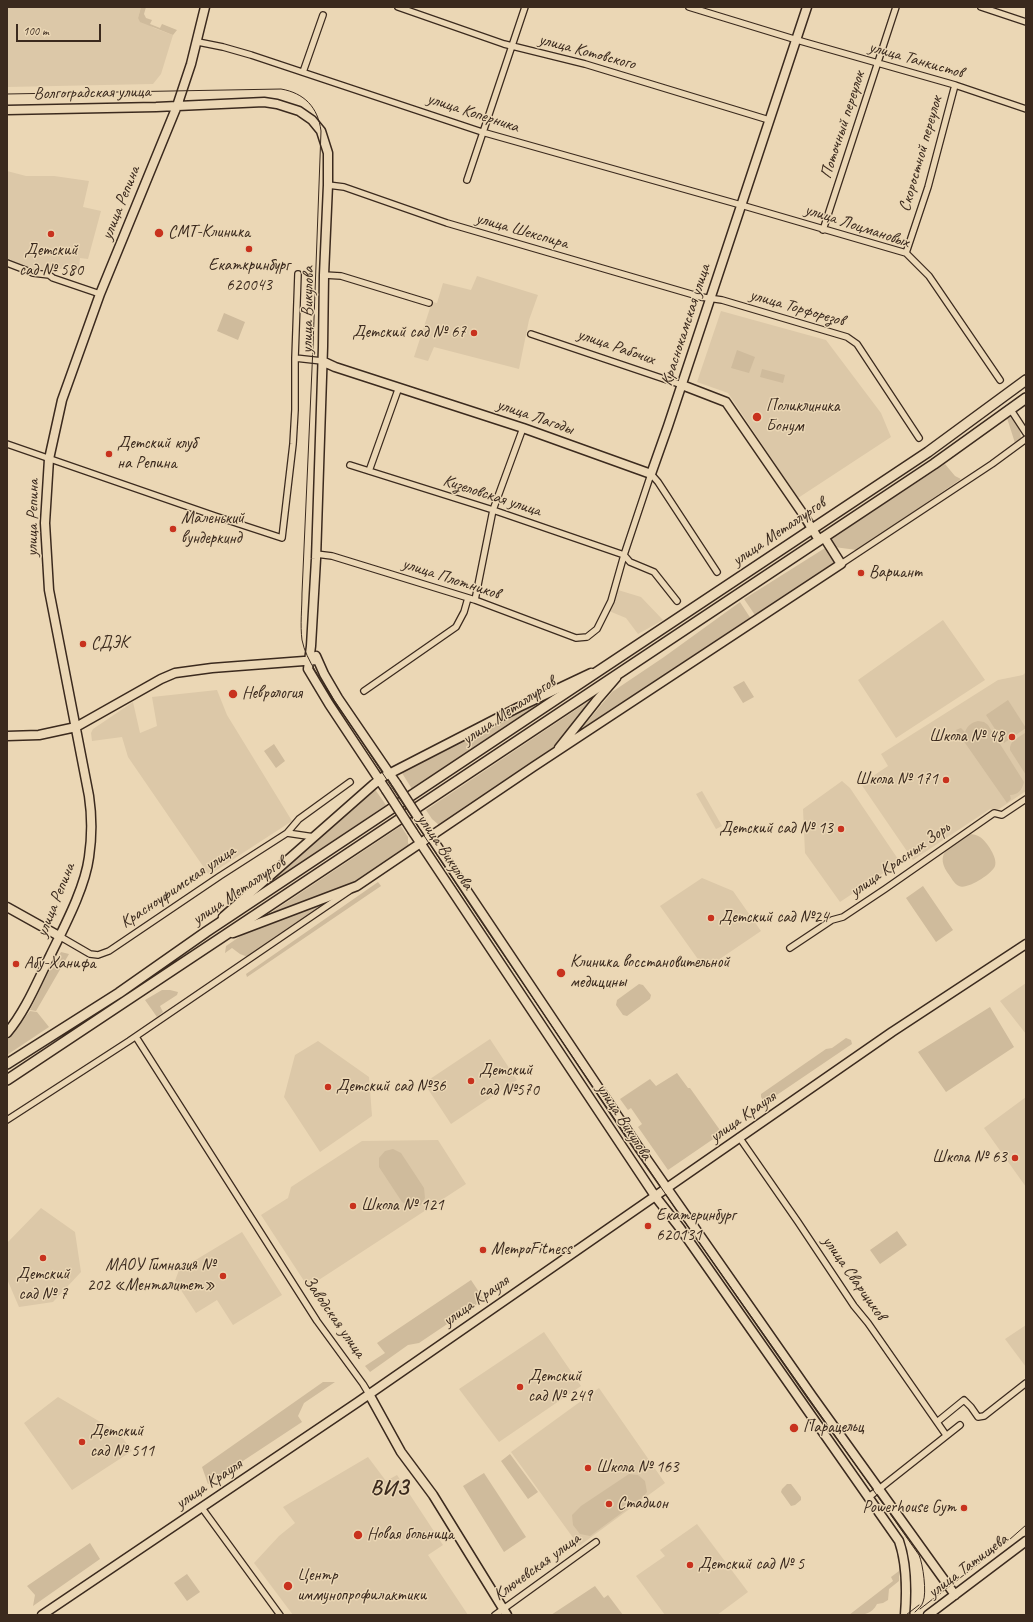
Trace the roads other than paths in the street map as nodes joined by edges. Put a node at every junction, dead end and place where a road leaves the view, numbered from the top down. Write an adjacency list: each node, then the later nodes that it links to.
1 (205, 7): 11 (street, улица Репина)
2 (398, 7): 12 (street, улица Котовского)
3 (525, 7): 12 (street)
4 (689, 7): 10 (street, улица Танкистов)
5 (807, 7): 10 (street, Краснокамская улица)
6 (896, 7): 13 (street, Поточный переулок)
7 (981, 7): 9 (street)
8 (323, 15): 14 (street)
9 (1026, 22)
10 (797, 40): 13 (street, улица Танкистов); 19 (street, Краснокамская улица)
11 (198, 42): 14 (street, улица Коперника); 16 (street, улица Репина)
12 (513, 46): 19 (street, улица Котовского); 20 (street)
13 (878, 63): 15 (street, улица Танкистов); 24 (street, Поточный переулок)
14 (303, 72): 20 (street, улица Коперника)
15 (955, 85): 17 (street, улица Танкистов); 25 (street, Скоростной переулок)
16 (177, 106): 18 (street, Волгоградская улица); 22 (street, улица Викулова); 29 (street, улица Репина)
17 (1026, 109)
18 (7, 110)
19 (769, 120): 23 (street, Краснокамская улица)
20 (482, 132): 21 (street); 23 (street, улица Коперника)
21 (467, 180)
22 (328, 185): 28 (street, улица Викулова); 30 (street, улица Шекспира)
23 (741, 204): 24 (street, улица Лоцмановых); 30 (street, Краснокамская улица)
24 (823, 230): 25 (street, улица Лоцмановых)
25 (906, 253): 35 (street, улица Лоцмановых)
26 (7, 263): 29 (street)
27 (298, 274): 33 (street)
28 (324, 275): 31 (street); 34 (street, улица Викулова)
29 (100, 294): 46 (street, улица Репина)
30 (711, 299): 37 (street, Краснокамская улица); 43 (street, улица Торфорезов)
31 (429, 303)
32 (531, 334): 37 (street, улица Рабочих)
33 (295, 358): 34 (street, улица Лагоды); 46 (street)
34 (322, 361): 38 (street, улица Лагоды); 53 (street, улица Викулова)
35 (1000, 380)
36 (1023, 382): 51 (main road, улица Металлургов)
37 (682, 385): 49 (street, Краснокамская улица); 51 (street, улица Рабочих)
38 (399, 387): 41 (street, улица Лагоды); 48 (street)
39 (1026, 398): 40 (main road, улица Металлургов)
40 (1011, 410): 42 (street); 52 (main road, улица Металлургов)
41 (523, 428): 49 (street, улица Лагоды); 50 (street)
42 (1026, 433)
43 (919, 438)
44 (1026, 439): 55 (street)
45 (7, 444): 46 (street)
46 (49, 459): 67 (street, улица Репина)
47 (350, 465): 48 (street, Кизеловская улица)
48 (370, 471): 50 (street, Кизеловская улица)
49 (651, 474): 54 (street, Краснокамская улица); 56 (street)
50 (493, 510): 54 (street, Кизеловская улица); 58 (street)
51 (812, 529): 52 (street, улица Рабочих); 64 (main road, улица Металлургов)
52 (821, 538): 55 (street, улица Рабочих); 65 (main road, улица Металлургов)
53 (316, 554): 57 (street, улица Плотников); 61 (street, улица Викулова)
54 (624, 555): 59 (street, Кизеловская улица); 60 (street, Краснокамская улица)
55 (841, 564): 69 (street)
56 (717, 572)
57 (468, 598): 58 (street, улица Плотников); 66 (street)
58 (475, 600): 60 (street, улица Плотников)
59 (677, 601)
60 (576, 638)
61 (312, 646): 62 (street, улица Викулова); 63 (street, улица Викулова)
62 (317, 660): 63 (street); 70 (street, улица Викулова)
63 (309, 661): 67 (street); 71 (street, улица Викулова)
64 (606, 666): 70 (street); 80 (main road, улица Металлургов)
65 (621, 672): 69 (street); 82 (main road, улица Металлургов)
66 (364, 691)
67 (76, 727): 68 (street); 81 (street, улица Репина)
68 (7, 736)
69 (555, 753): 76 (street)
70 (389, 773): 71 (street); 76 (street, улица Викулова, bridge)
71 (379, 780): 75 (street); 77 (street, улица Викулова, bridge)
72 (350, 782): 74 (street, Красноуфимская улица)
73 (1026, 799): 84 (street, улица Красных Зорь)
74 (287, 833): 75 (street); 81 (street, Красноуфимская улица)
75 (314, 837): 80 (street)
76 (431, 837): 77 (street); 91 (street, улица Викулова)
77 (421, 844): 78 (street); 92 (street, улица Викулова)
78 (357, 886): 82 (street); 86 (street)
79 (7, 907): 81 (street)
80 (206, 932): 87 (main road, улица Металлургов)
81 (59, 936): 85 (street, улица Репина)
82 (223, 936): 88 (main road, улица Металлургов)
83 (1026, 944): 90 (street, улица Крауля)
84 (790, 948)
85 (7, 1033)
86 (136, 1037): 89 (street); 94 (street, Заводская улица)
87 (7, 1064)
88 (7, 1080)
89 (7, 1120)
90 (739, 1137): 91 (street, улица Крауля); 95 (street, улица Сварщиков)
91 (668, 1187): 92 (street, улица Крауля); 98 (street, улица Викулова)
92 (655, 1196): 94 (street, улица Крауля); 99 (street, улица Викулова)
93 (1026, 1383): 95 (street)
94 (369, 1394): 100 (street, улица Крауля); 104 (street, Заводская улица)
95 (937, 1422): 97 (street, улица Сварщиков)
96 (960, 1425): 97 (street)
97 (946, 1435): 98 (street)
98 (878, 1490): 99 (street); 103 (street, улица Викулова)
99 (869, 1497): 108 (street, улица Викулова)
100 (202, 1508): 105 (street, улица Крауля); 106 (street)
101 (1026, 1541): 103 (street, улица Татищева)
102 (596, 1542): 104 (street, Ключевская улица)
103 (955, 1594): 109 (street, улица Татищева)
104 (505, 1612): 107 (street, Ключевская улица)
105 (42, 1615)
106 (280, 1615)
107 (495, 1615)
108 (905, 1615)
109 (928, 1615)

